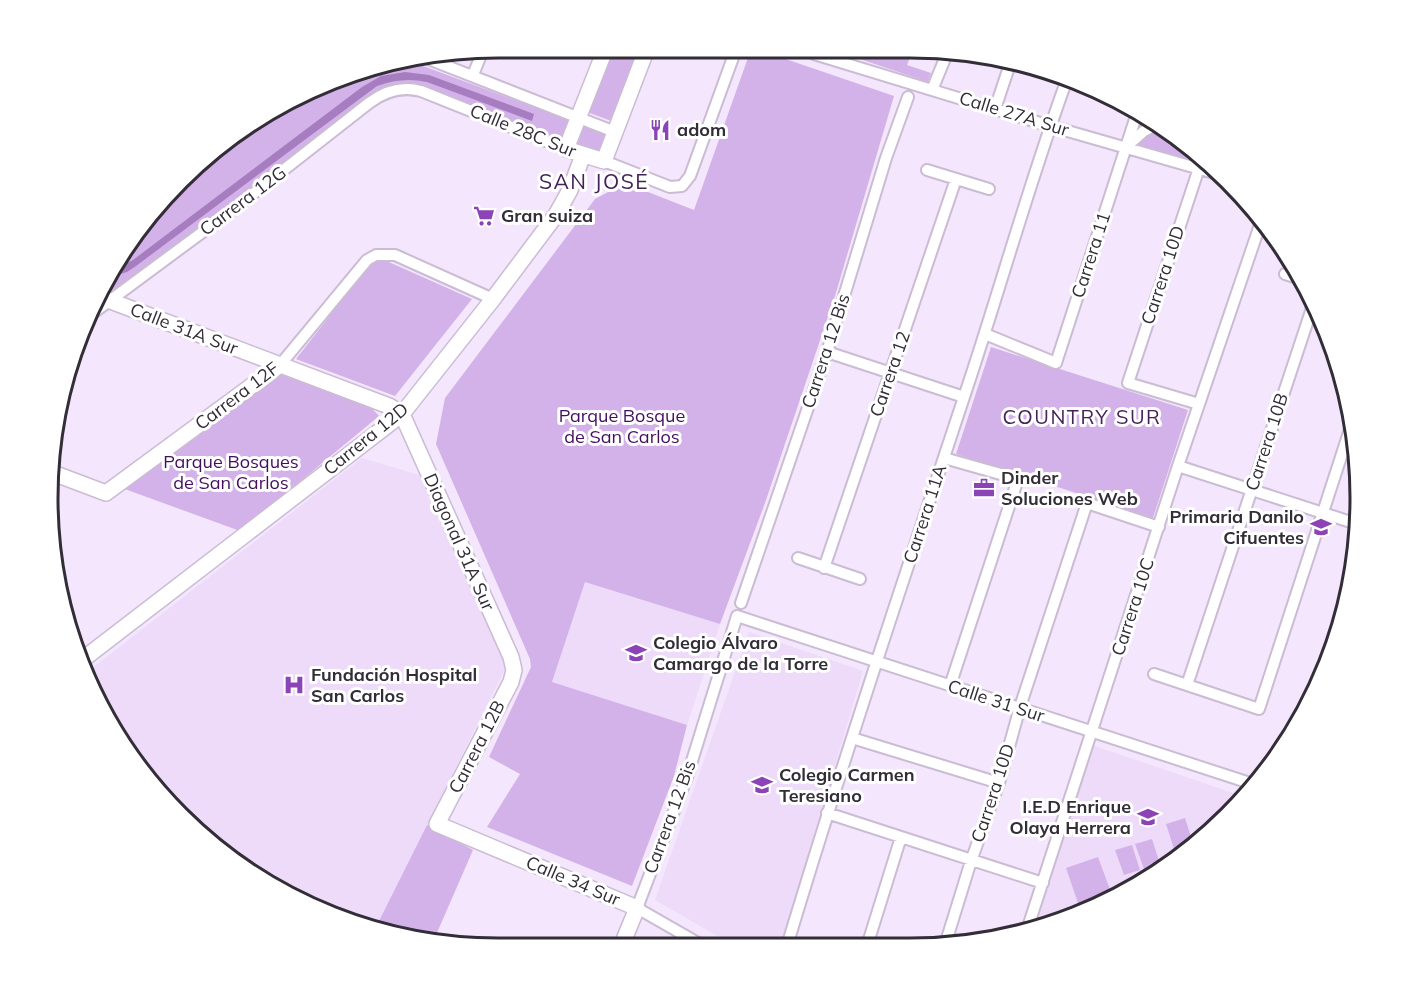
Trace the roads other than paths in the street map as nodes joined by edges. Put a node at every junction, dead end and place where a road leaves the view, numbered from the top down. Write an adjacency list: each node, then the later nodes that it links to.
1 (602, 58): 15 (street)
2 (643, 58): 19 (street)
3 (733, 58): 23 (street, Calle 28C Sur)
4 (827, 58): 12 (street, Calle 27A Sur)
5 (480, 59): 9 (street)
6 (945, 60): 12 (street)
7 (438, 62): 9 (street, Calle 28C Sur)
8 (1008, 70): 14 (street)
9 (473, 75): 15 (street, Calle 28C Sur)
10 (1064, 87): 17 (street, Carrera 11A)
11 (398, 89): 21 (street, Calle 28C Sur); 32 (street, Carrera 12G)
12 (932, 90): 14 (street, Calle 27A Sur)
13 (908, 97): 37 (street, Carrera 12 Bis)
14 (995, 109): 17 (street, Calle 27A Sur)
15 (579, 117): 19 (street, Calle 28C Sur); 21 (street)
16 (1135, 120): 20 (street, Carrera 11)
17 (1050, 126): 20 (street, Calle 27A Sur); 36 (street, Carrera 11A)
18 (1148, 129): 20 (street)
19 (615, 132): 23 (street)
20 (1126, 147): 24 (street, Calle 27A Sur); 36 (street, Carrera 11)
21 (566, 149): 22 (street, Calle 28C Sur)
22 (583, 155): 23 (street, Calle 28C Sur); 34 (street, Carrera 12D)
23 (604, 161)
24 (1198, 168): 25 (street, Calle 27A Sur); 41 (street, Carrera 10D)
25 (1203, 169)
26 (927, 170): 27 (street)
27 (956, 179): 28 (street); 39 (street, Carrera 12)
28 (989, 189)
29 (1259, 229): 41 (street, Carrera 10C)
30 (1285, 274): 31 (street)
31 (1290, 276)
32 (107, 297)
33 (106, 299): 38 (street, Calle 31A Sur)
34 (493, 299): 38 (street, Carrera 12F); 42 (street, Carrera 12D)
35 (1310, 315): 47 (street, Carrera 10B)
36 (985, 334): 40 (street, Carrera 11A)
37 (827, 352): 39 (street); 54 (street, Carrera 12 Bis)
38 (280, 365): 42 (street, Calle 31A Sur); 46 (street, Carrera 12F)
39 (890, 374): 40 (street); 52 (street, Carrera 12)
40 (964, 397): 44 (street, Carrera 11A)
41 (1199, 404): 45 (street, Carrera 10C)
42 (402, 414): 56 (street, Carrera 12D); 58 (street, Diagonal 31A Sur)
43 (1347, 439): 48 (street)
44 (944, 458): 57 (street, Carrera 11A); 61 (street)
45 (1178, 466): 47 (street); 50 (street, Carrera 10C)
46 (59, 475)
47 (1252, 490): 48 (street); 60 (street, Carrera 10B)
48 (1322, 513): 49 (street); 60 (street)
49 (1350, 522)
50 (1159, 527): 62 (street, Carrera 10D); 63 (street, Carrera 10C)
51 (798, 558): 52 (street)
52 (824, 568): 53 (street)
53 (860, 579)
54 (741, 603)
55 (736, 616): 57 (street, Calle 31 Sur); 72 (street, Carrera 12 Bis)
56 (88, 656)
57 (876, 662): 61 (street, Calle 31 Sur); 64 (street, Carrera 11A)
58 (514, 670): 68 (street, Carrera 12B)
59 (1154, 674): 60 (street)
60 (1187, 685)
61 (950, 686): 62 (street, Calle 31 Sur)
62 (1020, 707): 63 (street, Calle 31 Sur); 66 (street, Carrera 10D)
63 (1093, 733): 65 (street, Calle 31 Sur); 71 (street, Carrera 10C)
64 (852, 738): 66 (street); 67 (street, Carrera 11A)
65 (1247, 782)
66 (999, 783): 70 (street, Carrera 10D)
67 (827, 813): 69 (street); 77 (street, Carrera 11A)
68 (437, 824): 72 (street, Calle 34 Sur)
69 (901, 837): 70 (street); 78 (street)
70 (971, 861): 71 (street); 74 (street, Carrera 10D)
71 (1043, 883): 73 (street, Carrera 10C)
72 (637, 908): 75 (street, Carrera 12 Bis); 76 (street, Calle 34 Sur)
73 (1030, 922)
74 (947, 937)
75 (625, 938)
76 (691, 938)
77 (789, 938)
78 (869, 938)

